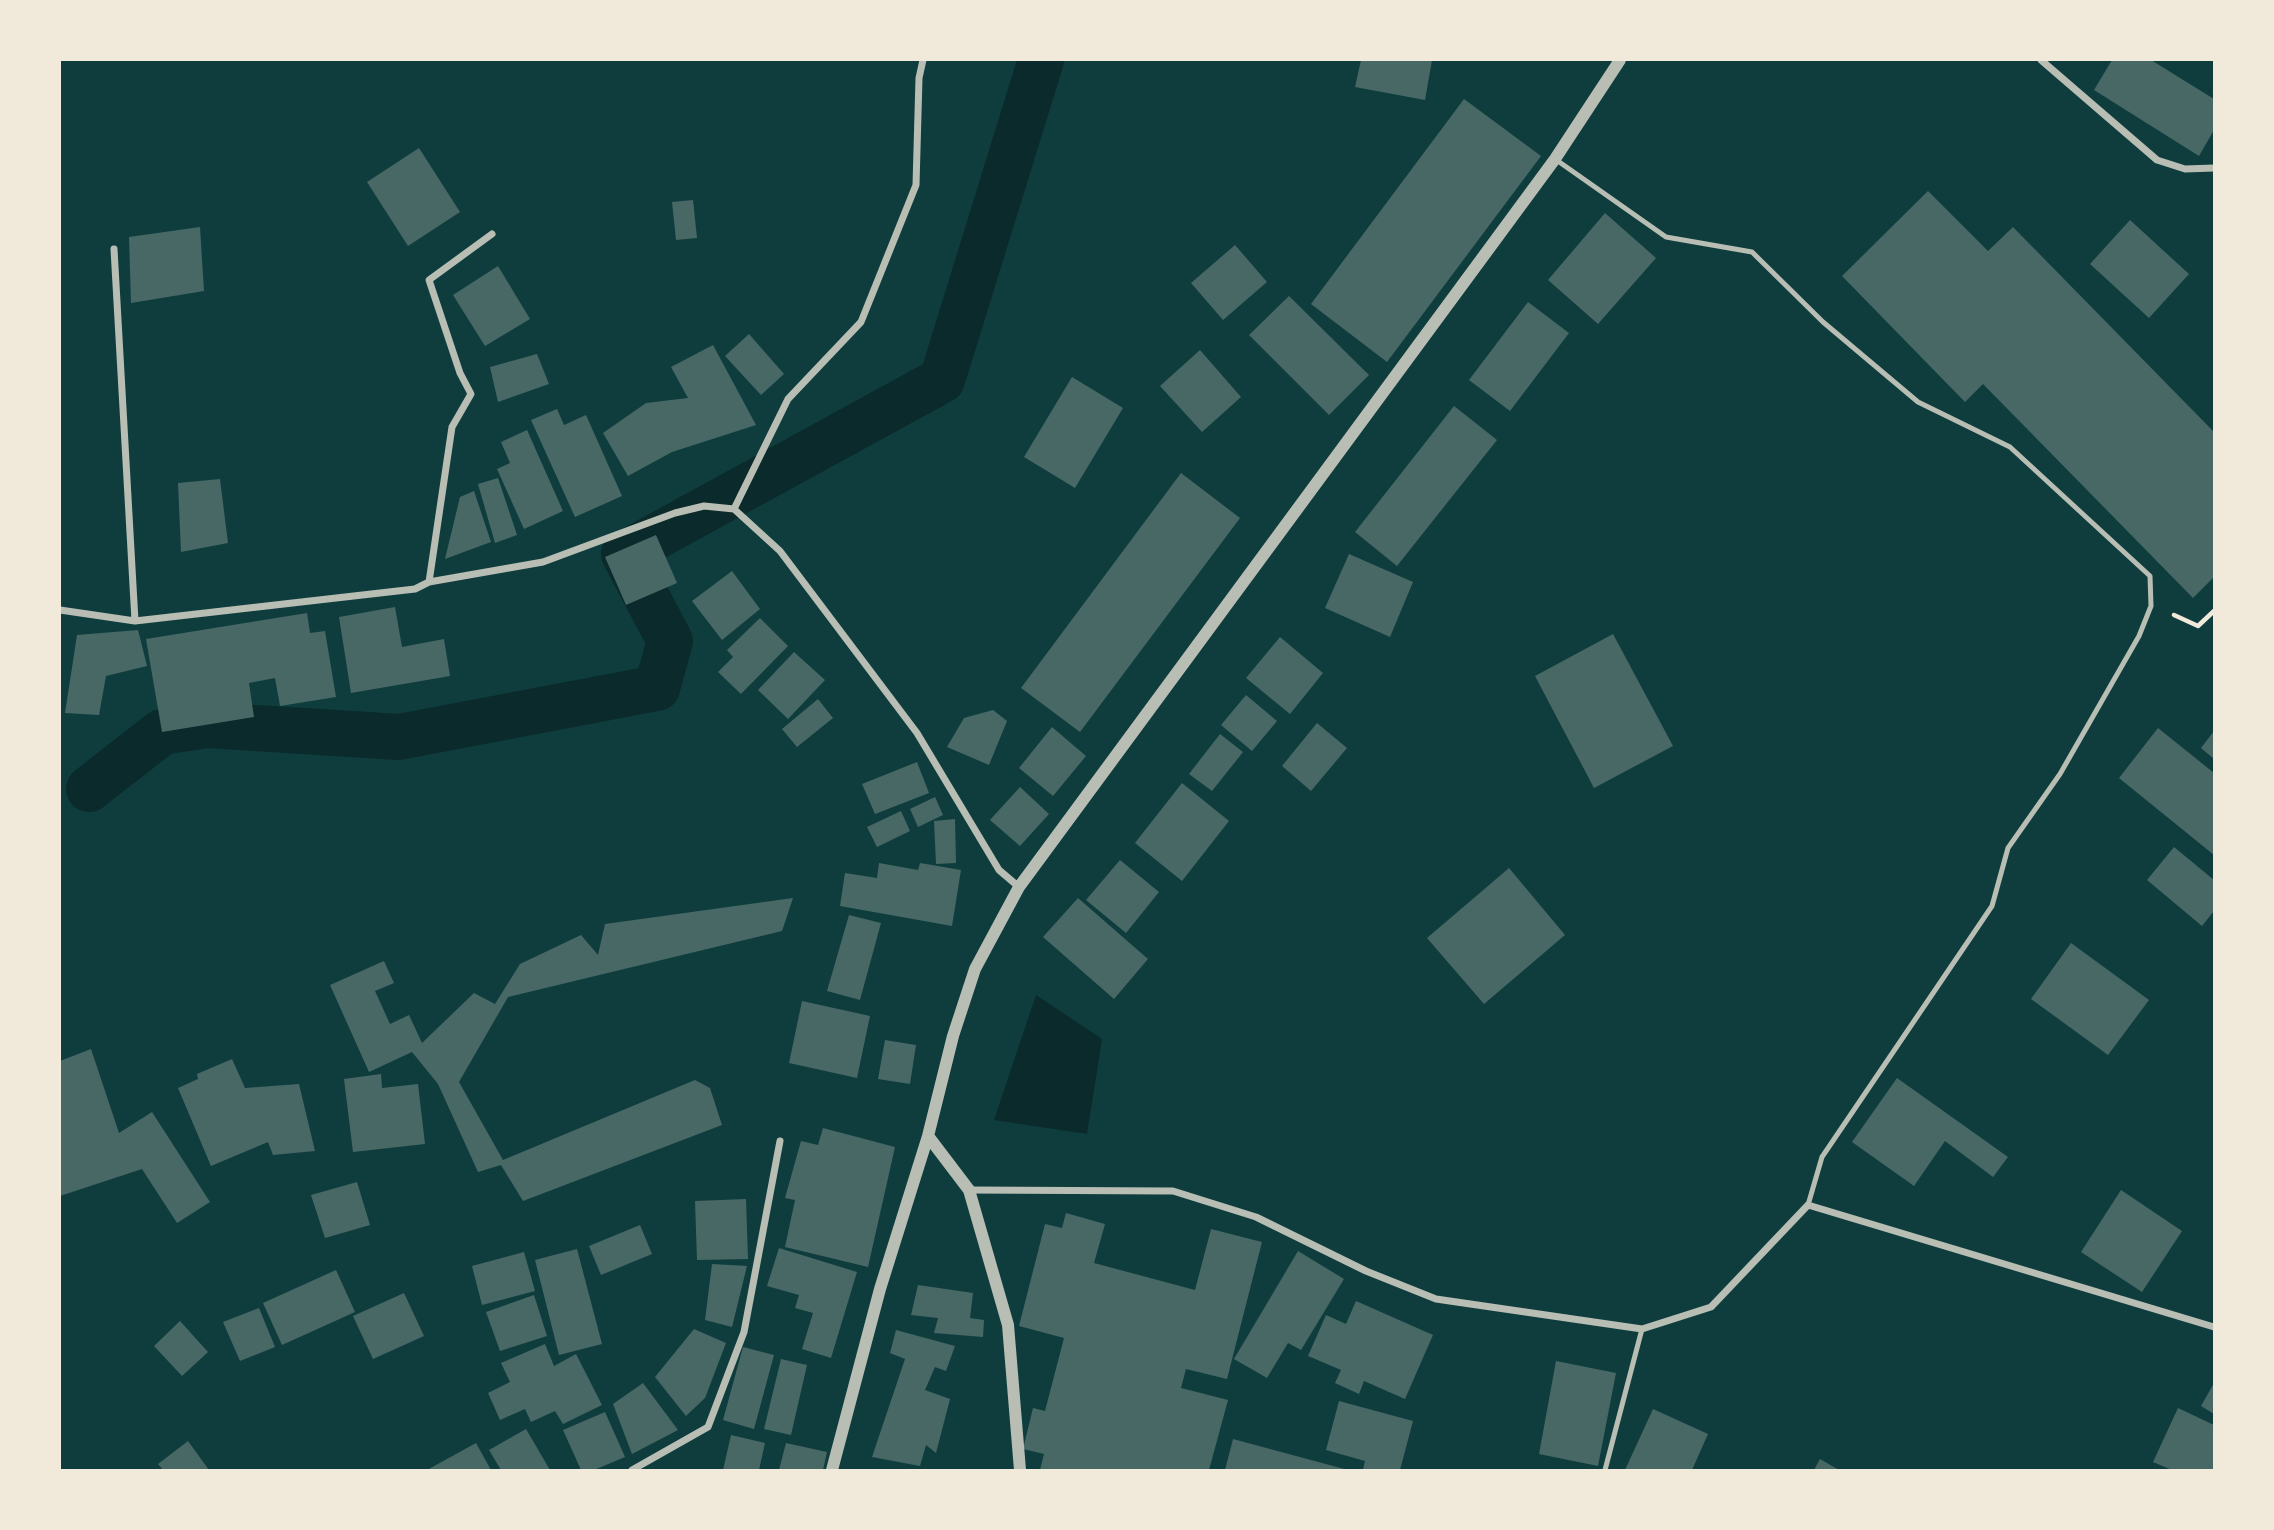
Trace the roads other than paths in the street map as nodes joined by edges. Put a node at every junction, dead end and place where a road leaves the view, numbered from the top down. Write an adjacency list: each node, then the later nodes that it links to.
1 (923, 60): 8 (street)
2 (1620, 60): 4 (street)
3 (2041, 60): 5 (street)
4 (1555, 159): 12 (street); 16 (lane)
5 (2214, 168)
6 (492, 234): 9 (street)
7 (114, 249): 11 (street)
8 (734, 509): 9 (street); 12 (street)
9 (429, 582): 11 (street)
10 (60, 610): 11 (street)
11 (135, 621)
12 (1019, 887): 13 (street)
13 (928, 1136): 15 (street); 20 (street)
14 (779, 1142): 19 (street)
15 (969, 1190): 18 (street); 21 (street)
16 (1808, 1205): 17 (street); 18 (street)
17 (2214, 1326)
18 (1642, 1329): 22 (lane)
19 (632, 1471)
20 (832, 1471)
21 (1020, 1471)
22 (1605, 1471)

